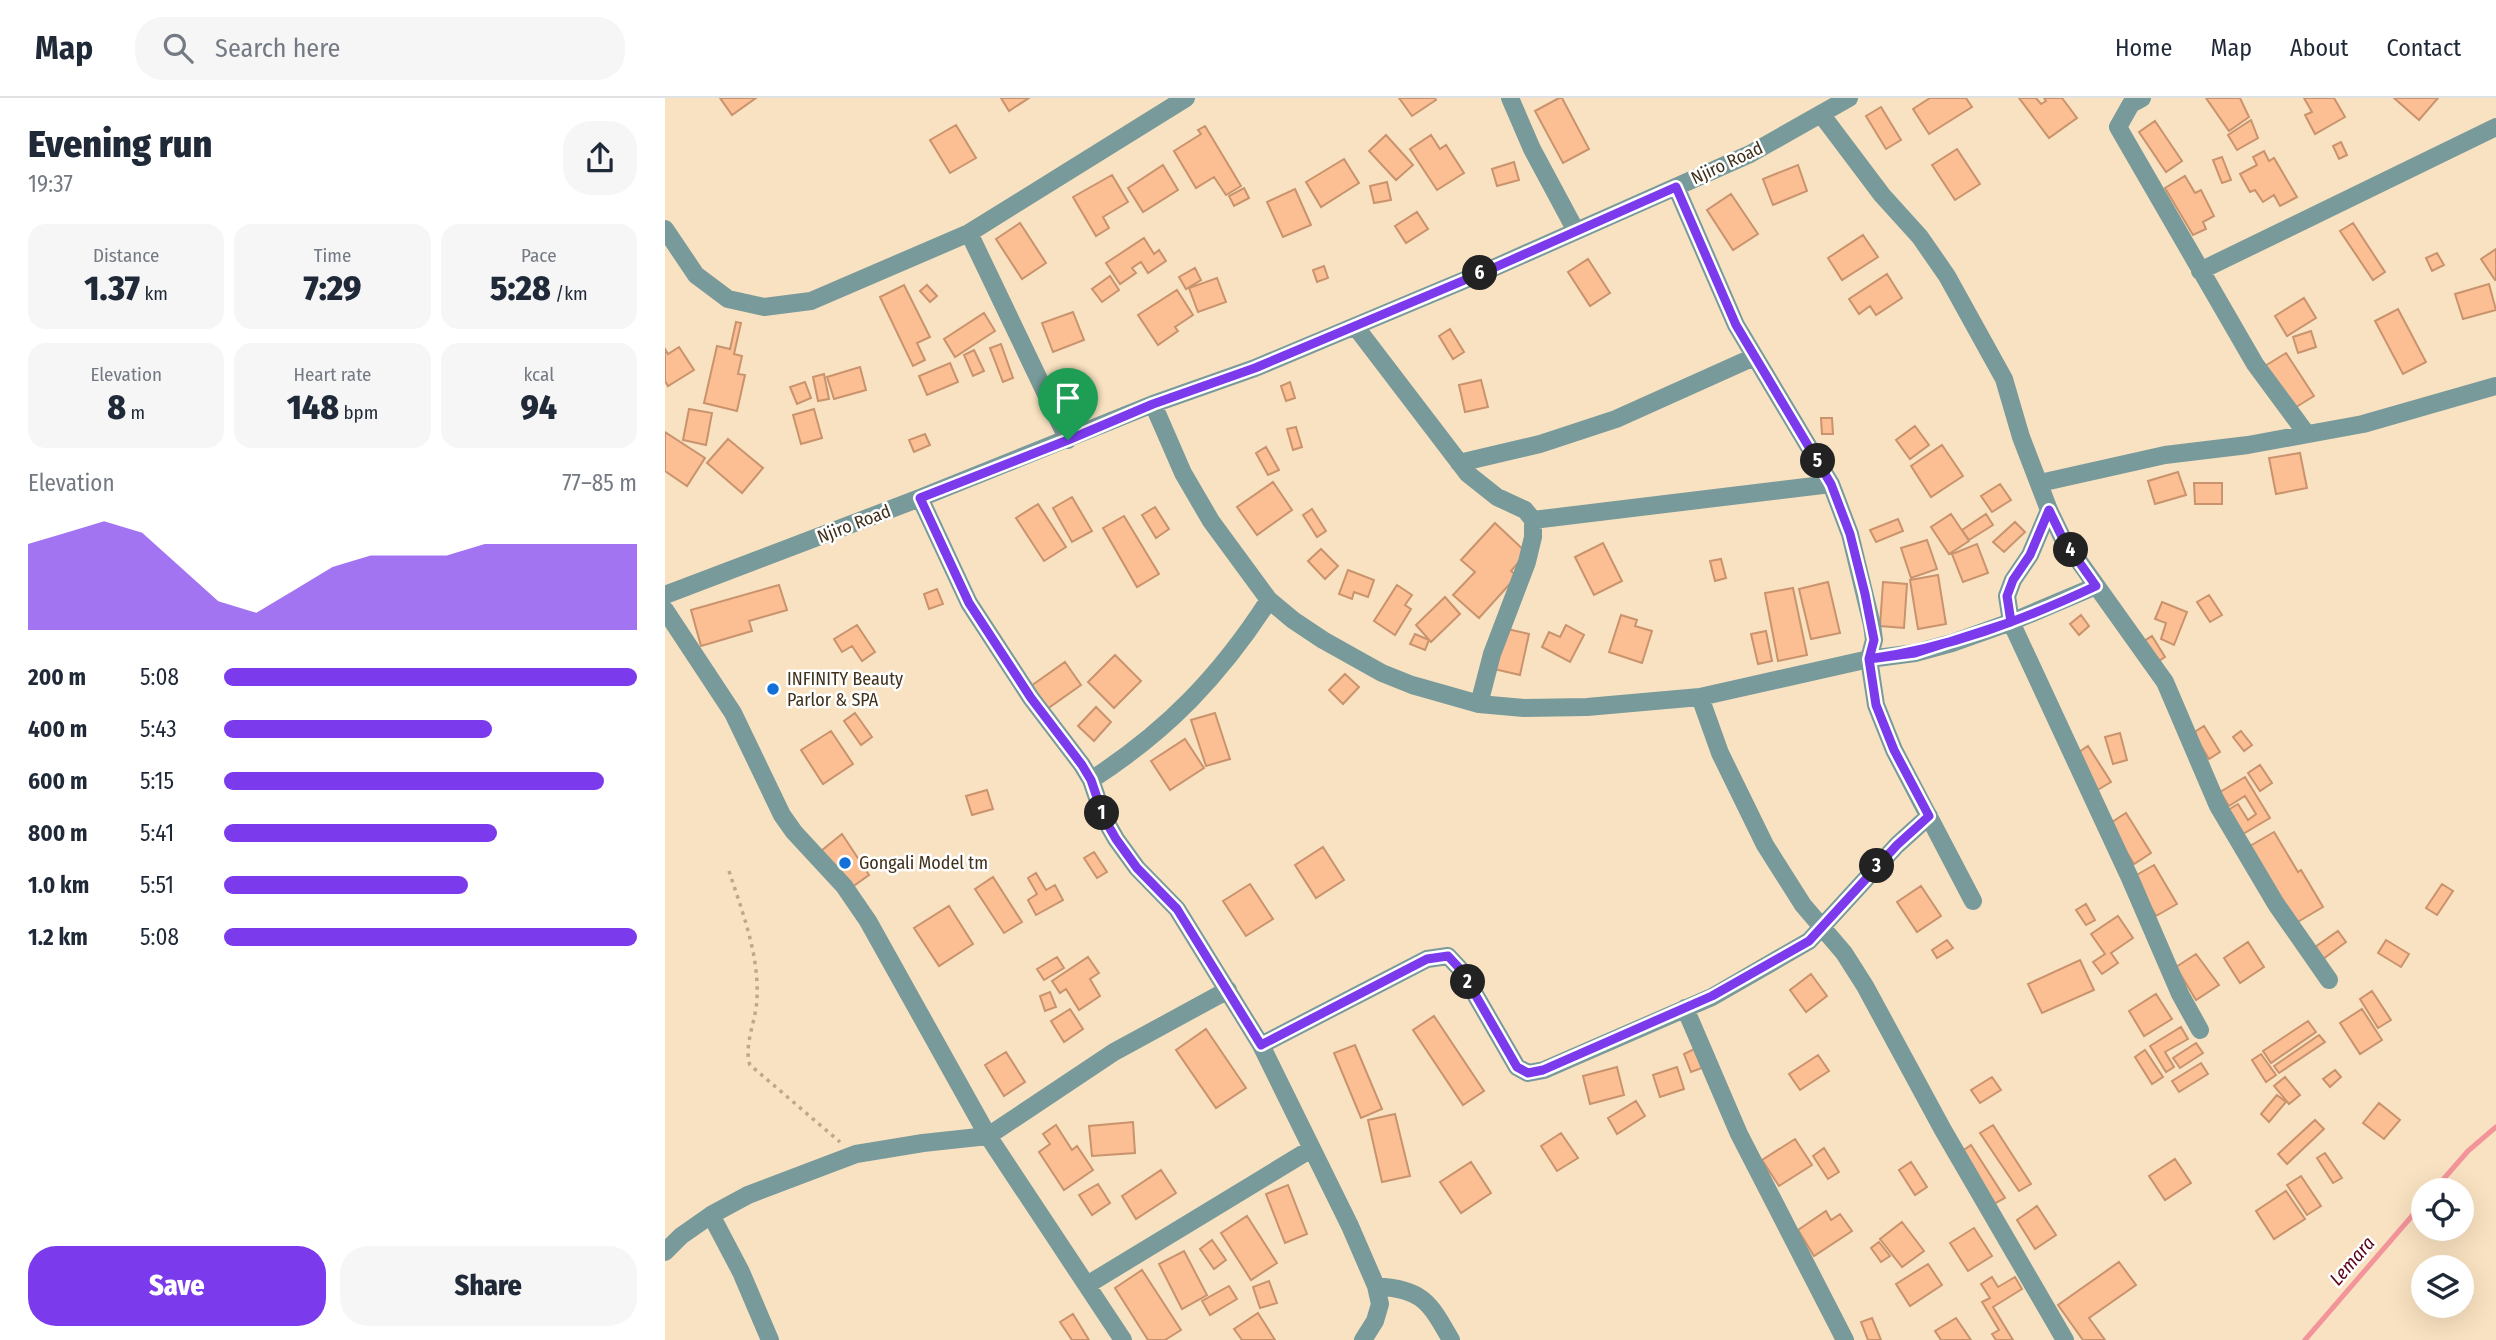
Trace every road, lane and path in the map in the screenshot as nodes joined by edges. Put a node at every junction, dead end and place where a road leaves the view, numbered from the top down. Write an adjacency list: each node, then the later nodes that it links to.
1 (1186, 98): 10 (street)
2 (1510, 98): 9 (street)
3 (1849, 98): 5 (street, Njiro Road)
4 (2142, 98): 11 (street)
5 (1822, 114): 7 (street, Njiro Road); 19 (street)
6 (2496, 127): 11 (street)
7 (1676, 187): 9 (street, Njiro Road); 13 (street)
8 (665, 229): 10 (street)
9 (1576, 231): 12 (street, Njiro Road)
10 (969, 233): 17 (street)
11 (2200, 271): 16 (street)
12 (1355, 326): 15 (street, Njiro Road); 18 (street)
13 (1754, 357): 18 (street); 20 (street)
14 (2496, 386): 16 (street)
15 (1153, 404): 17 (street, Njiro Road); 26 (street)
16 (2306, 433): 19 (street)
17 (1068, 440): 21 (street, Njiro Road)
18 (1459, 463): 23 (street)
19 (2040, 483): 22 (street)
20 (1831, 484): 23 (street); 29 (street)
21 (920, 498): 25 (street, Njiro Road); 32 (street)
22 (2049, 510): 24 (street); 28 (street)
23 (1533, 520): 31 (street)
24 (2096, 586): 28 (street); 37 (street)
25 (665, 595)
26 (1269, 600): 31 (street); 32 (street)
27 (665, 610): 42 (street)
28 (2011, 622): 29 (street); 40 (street)
29 (1869, 659): 30 (street); 33 (street)
30 (1700, 697): 31 (street); 36 (street)
31 (1479, 704)
32 (1091, 780): 38 (street)
33 (1929, 816): 35 (street); 36 (street)
34 (729, 871): 44 (path)
35 (1973, 901)
36 (1823, 928): 39 (street); 54 (street)
37 (2329, 980)
38 (1228, 990): 41 (street); 42 (street)
39 (1685, 1008): 41 (street); 53 (street)
40 (2200, 1030)
41 (1261, 1045): 43 (street)
42 (988, 1136): 44 (street); 47 (street)
43 (1311, 1149): 47 (street); 48 (street)
44 (856, 1154): 45 (street)
45 (711, 1215): 46 (street); 49 (street)
46 (665, 1252)
47 (1087, 1285): 50 (street)
48 (1376, 1286): 51 (street); 52 (street)
49 (770, 1340)
50 (1123, 1340)
51 (1363, 1340)
52 (1451, 1340)
53 (1845, 1340)
54 (2065, 1340)

